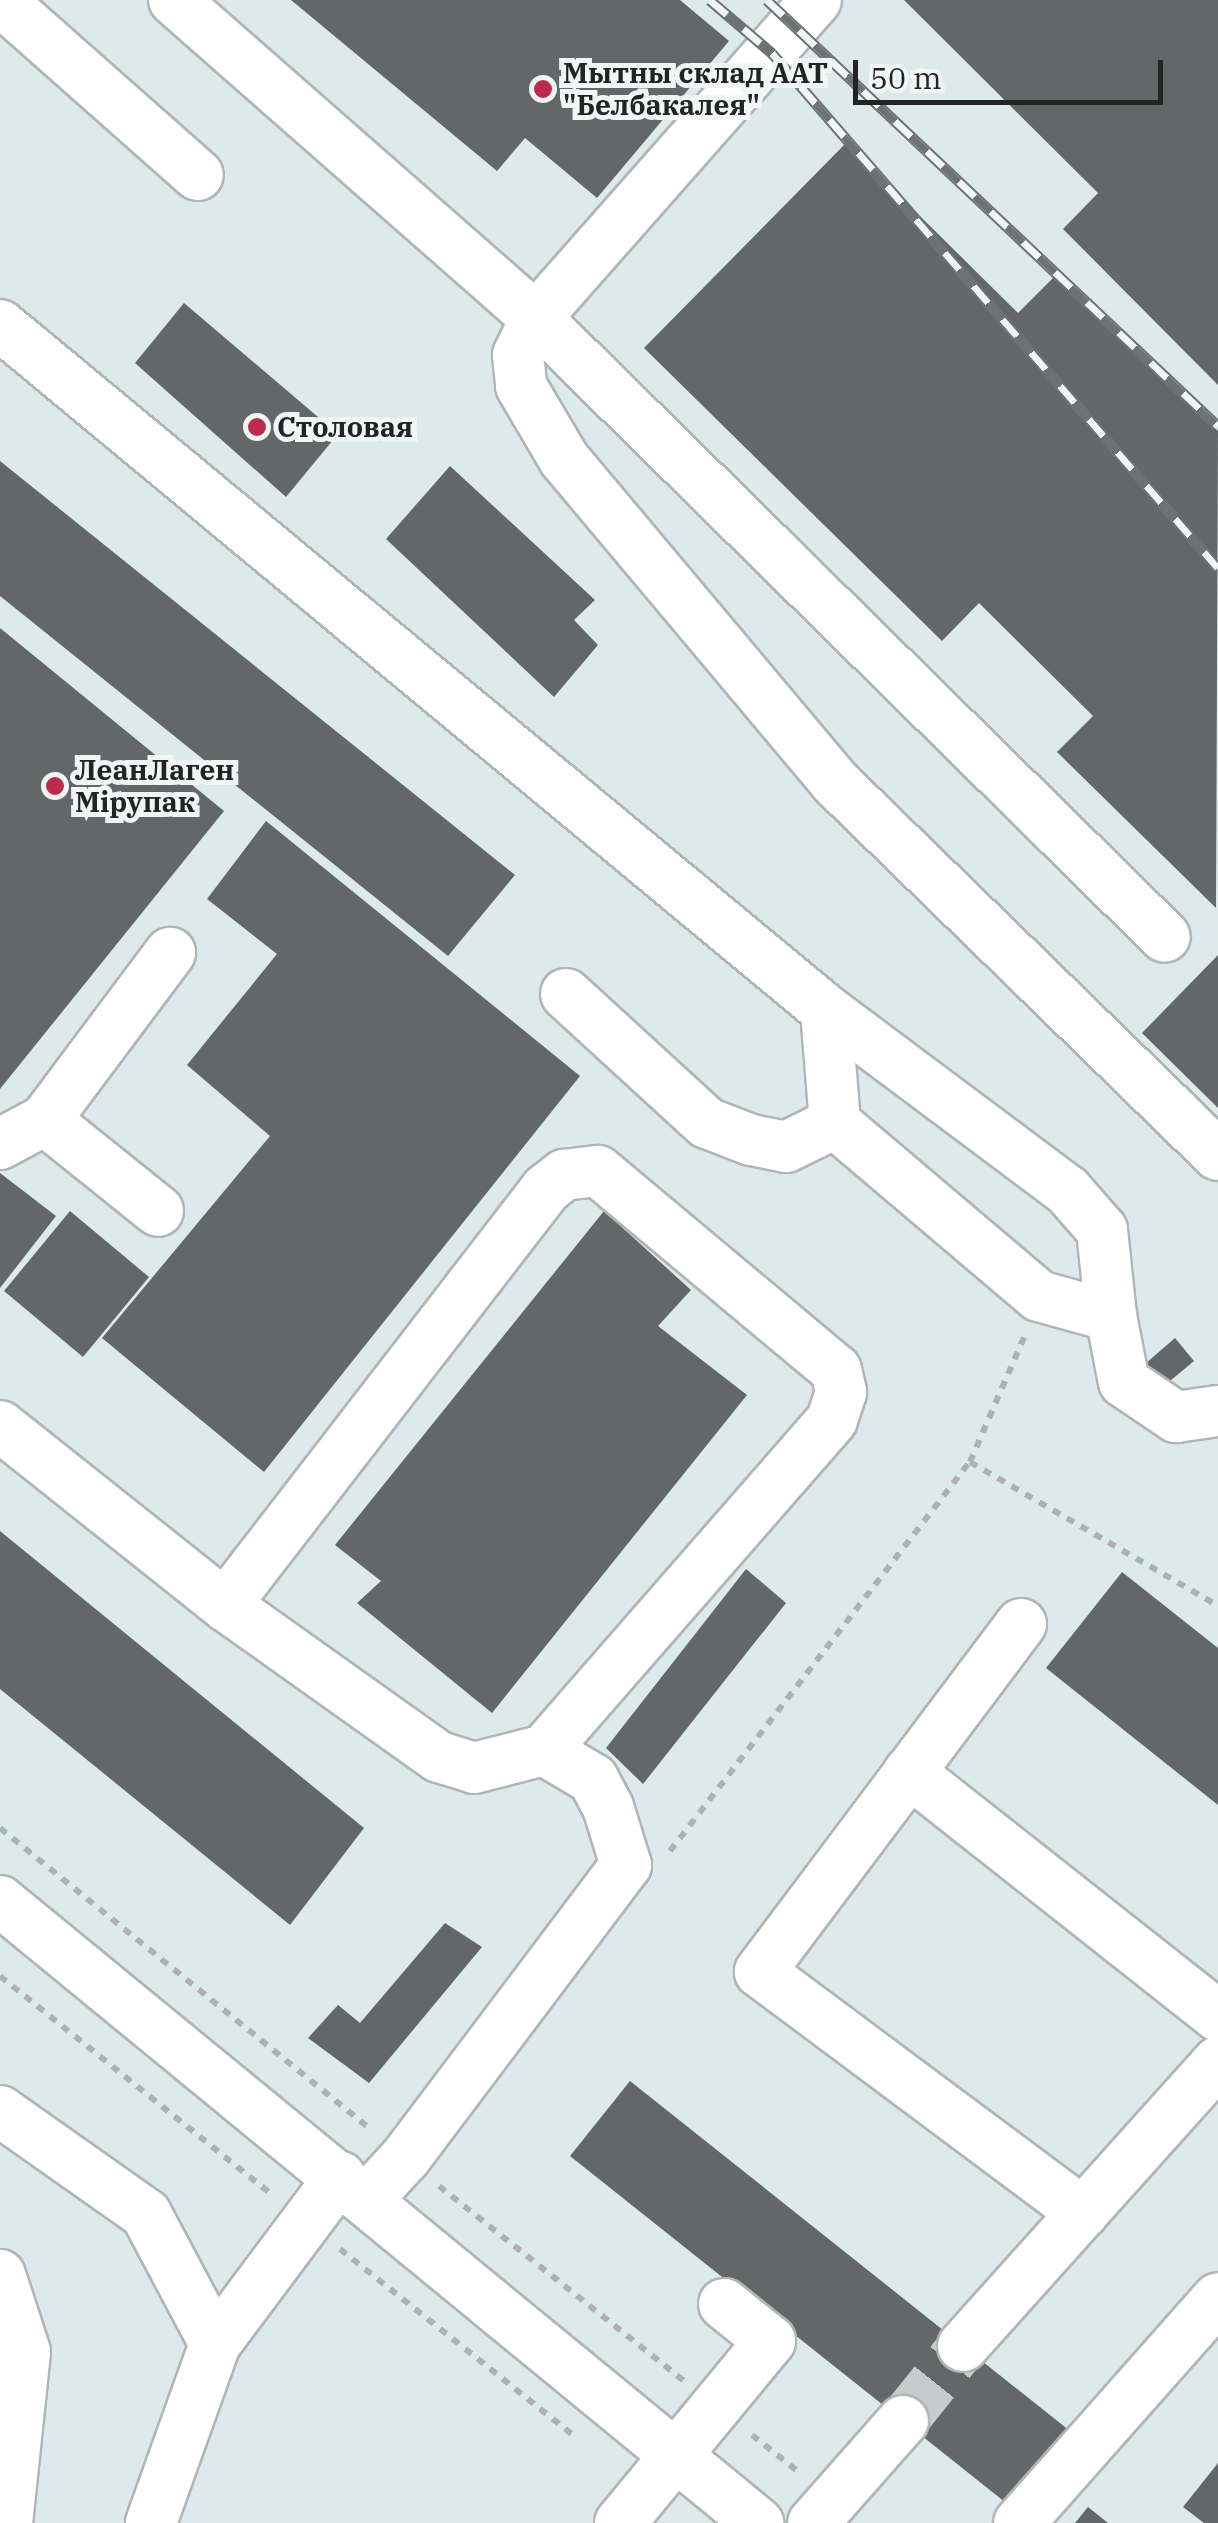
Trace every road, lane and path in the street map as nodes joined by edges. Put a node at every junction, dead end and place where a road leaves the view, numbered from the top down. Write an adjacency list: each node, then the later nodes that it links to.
1 (0, 0): 4 (lane)
2 (174, 0): 5 (lane)
3 (816, 0): 5 (lane)
4 (198, 175)
5 (536, 318): 7 (lane); 14 (lane)
6 (0, 325): 10 (lane)
7 (1165, 936)
8 (170, 953): 11 (lane)
9 (566, 994): 12 (lane)
10 (826, 1010): 12 (lane); 17 (lane)
11 (45, 1120): 13 (lane); 15 (lane)
12 (835, 1123): 16 (lane)
13 (0, 1144)
14 (1218, 1155)
15 (158, 1211)
16 (1039, 1296): 17 (lane); 20 (path)
17 (1110, 1316): 18 (lane)
18 (1218, 1410)
19 (0, 1426): 21 (lane)
20 (970, 1462): 22 (path); 26 (path)
21 (225, 1604): 24 (lane); 24 (lane)
22 (1218, 1606)
23 (1020, 1624): 25 (lane)
24 (544, 1750): 31 (lane)
25 (908, 1772): 28 (lane); 32 (lane)
26 (665, 1857)
27 (0, 1900): 31 (lane)
28 (1218, 2016)
29 (1218, 2062): 32 (lane)
30 (0, 2111): 36 (lane)
31 (353, 2188): 36 (lane); 39 (lane)
32 (1083, 2213): 37 (lane)
33 (0, 2275): 40 (lane)
34 (1218, 2298): 45 (lane)
35 (724, 2304): 39 (lane)
36 (215, 2344): 41 (lane)
37 (963, 2346)
38 (903, 2421): 44 (lane)
39 (678, 2456): 42 (lane); 43 (lane)
40 (8, 2523)
41 (151, 2523)
42 (620, 2523)
43 (758, 2523)
44 (813, 2523)
45 (1019, 2523)

